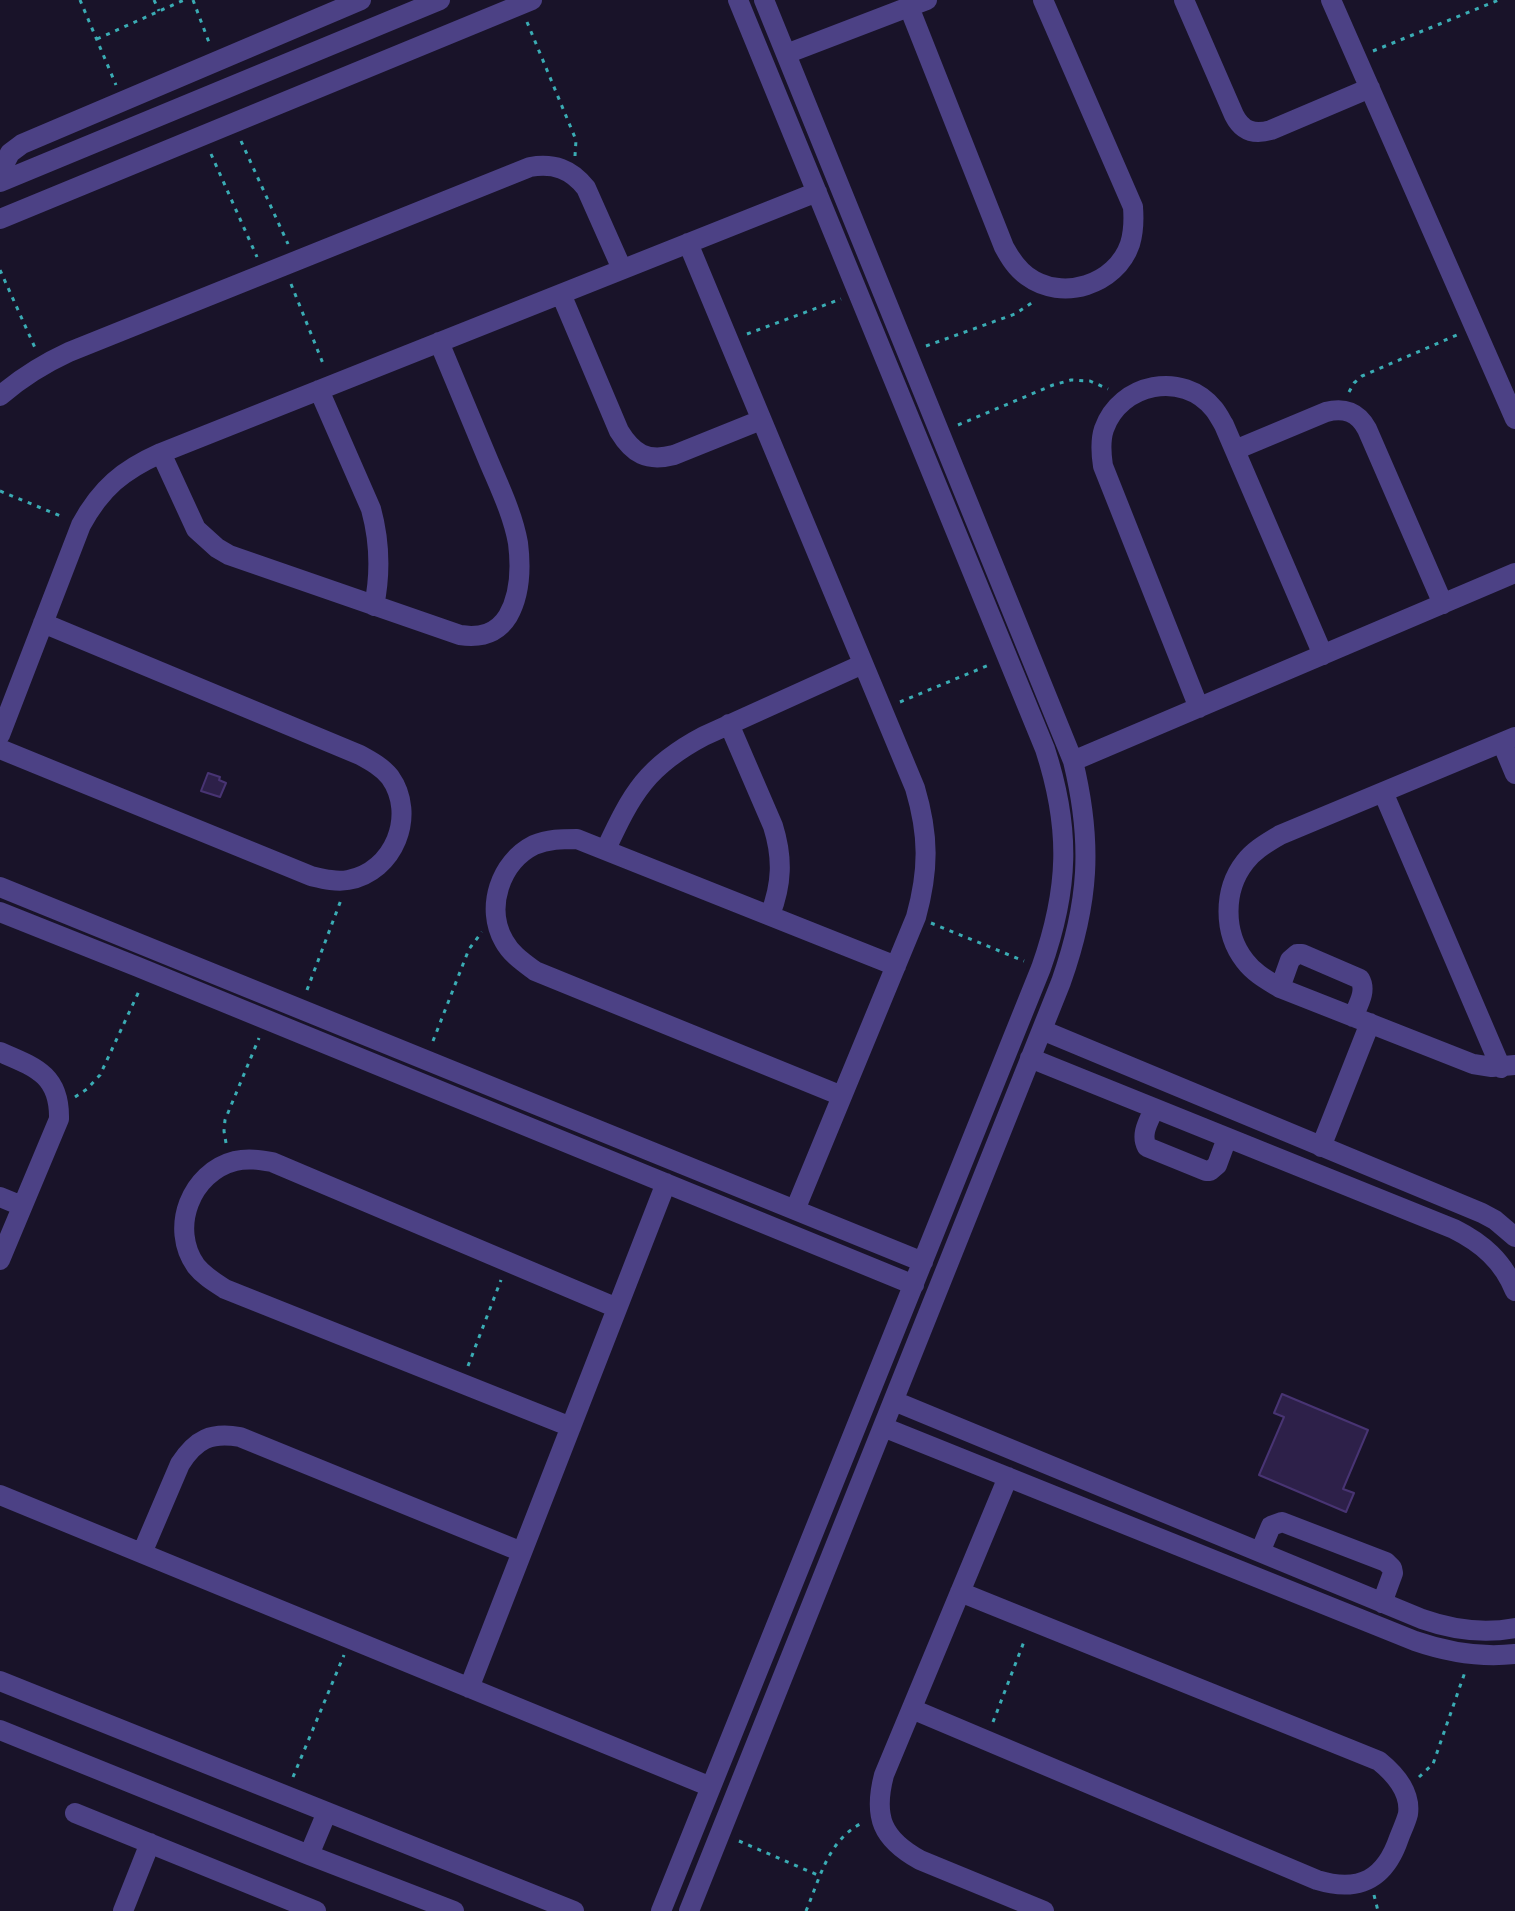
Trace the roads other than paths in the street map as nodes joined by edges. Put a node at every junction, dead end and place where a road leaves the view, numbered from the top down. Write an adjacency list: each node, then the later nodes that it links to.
1 (440, 0): 13 (street)
2 (738, 0): 14 (street)
3 (764, 0): 10 (street)
4 (1043, 0): 9 (street)
5 (1184, 0): 11 (street)
6 (1331, 0): 11 (street)
7 (352, 2): 12 (street)
8 (523, 2): 15 (street)
9 (918, 4): 10 (street)
10 (786, 54): 38 (street)
11 (1370, 88): 22 (street)
12 (0, 172)
13 (0, 182)
14 (817, 192): 16 (street); 66 (street)
15 (3, 211)
16 (688, 243): 17 (street); 23 (street)
17 (622, 269): 18 (street); 21 (street)
18 (561, 294): 19 (street); 23 (street)
19 (439, 342): 20 (street); 28 (street)
20 (325, 388): 25 (street); 28 (street)
21 (0, 396)
22 (1515, 419)
23 (761, 420): 31 (street)
24 (1235, 450): 27 (street); 30 (street); 33 (street)
25 (161, 453): 28 (street); 29 (street)
26 (1515, 573): 27 (street)
27 (1443, 604): 30 (street)
28 (374, 606)
29 (43, 623): 32 (street); 37 (street)
30 (1323, 655): 33 (street)
31 (863, 664): 34 (street); 46 (street)
32 (8, 692): 35 (street)
33 (1199, 708): 38 (street)
34 (729, 724): 41 (street); 44 (street)
35 (0, 735)
36 (1508, 740): 39 (street); 40 (street)
37 (0, 749)
38 (1073, 761): 50 (street)
39 (1515, 774)
40 (1383, 792): 48 (street); 53 (street)
41 (606, 849): 44 (street); 56 (street)
42 (0, 887): 45 (street)
43 (0, 912): 47 (street)
44 (770, 915): 46 (street)
45 (146, 946): 47 (street); 54 (street)
46 (896, 966): 56 (street)
47 (143, 969): 55 (street)
48 (1280, 988): 49 (street); 49 (street)
49 (1362, 1020): 53 (street); 59 (street)
50 (1042, 1030): 52 (street); 59 (street)
51 (0, 1052): 62 (street)
52 (1030, 1058): 57 (street); 70 (street)
53 (1508, 1066)
54 (458, 1073): 55 (street); 63 (street)
55 (449, 1094): 60 (street)
56 (842, 1096): 63 (street)
57 (1154, 1109): 58 (street); 58 (street)
58 (1227, 1138): 68 (street)
59 (1321, 1147): 64 (street)
60 (666, 1183): 67 (street); 69 (street)
61 (0, 1197): 62 (street)
62 (22, 1206): 65 (street)
63 (795, 1210): 66 (street)
64 (1513, 1231)
65 (0, 1260)
66 (923, 1262): 67 (street)
67 (914, 1285): 86 (street)
68 (1515, 1291)
69 (617, 1308): 71 (street); 71 (street)
70 (894, 1401): 72 (street); 76 (street)
71 (571, 1427): 75 (street)
72 (883, 1427): 73 (street); 96 (street)
73 (1008, 1477): 78 (street); 81 (street)
74 (0, 1495): 77 (street)
75 (522, 1552): 77 (street); 83 (street)
76 (1260, 1552): 79 (street); 79 (street)
77 (142, 1553): 83 (street)
78 (960, 1592): 84 (street); 84 (street)
79 (1382, 1603): 80 (street)
80 (1515, 1628)
81 (1515, 1654)
82 (0, 1681): 87 (street)
83 (469, 1688): 86 (street)
84 (912, 1709): 97 (street)
85 (0, 1730): 90 (street)
86 (711, 1787): 95 (street)
87 (327, 1812): 90 (street); 94 (street)
88 (75, 1813): 89 (street)
89 (150, 1843): 91 (street); 92 (street)
90 (309, 1855): 93 (street)
91 (123, 1911)
92 (316, 1911)
93 (454, 1911)
94 (574, 1911)
95 (661, 1911)
96 (689, 1911)
97 (1044, 1911)

